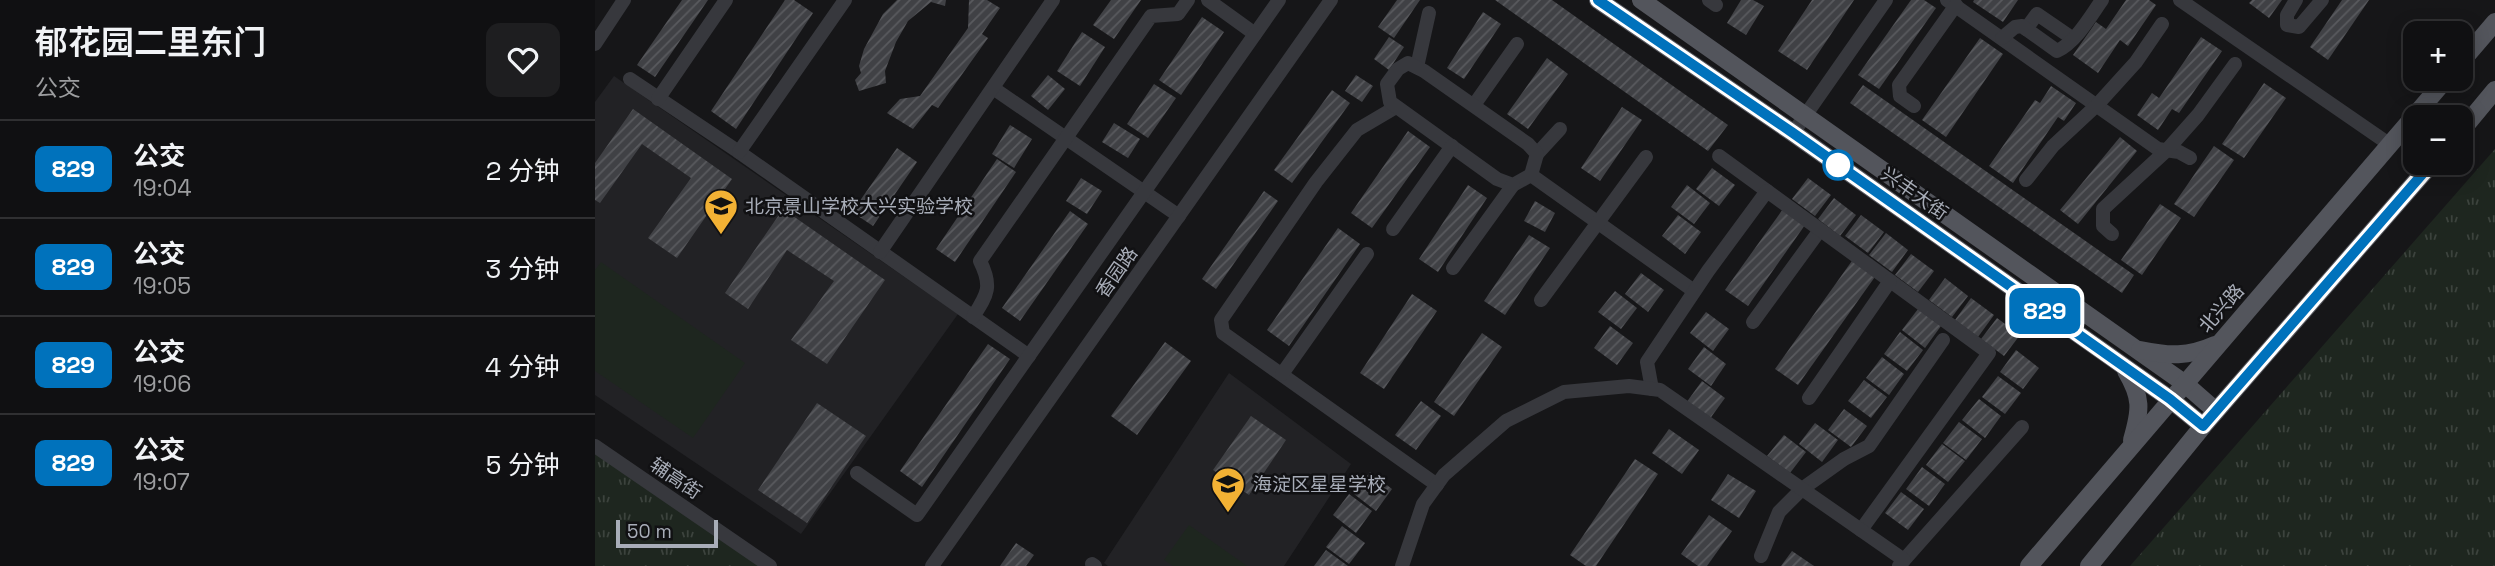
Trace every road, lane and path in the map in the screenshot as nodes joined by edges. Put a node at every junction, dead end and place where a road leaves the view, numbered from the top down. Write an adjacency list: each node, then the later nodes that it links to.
1 (624, 0): 22 (street)
2 (726, 0): 31 (street)
3 (845, 0): 44 (street)
4 (1053, 0): 28 (street)
5 (1188, 0): 40 (street)
6 (1208, 0): 20 (street)
7 (1279, 0): 20 (street)
8 (1331, 0): 55 (street, 香园路)
9 (1598, 0): 39 (main road, 兴丰大街)
10 (1641, 0): 36 (main road, 兴丰大街)
11 (1886, 0): 36 (street)
12 (2102, 0): 21 (street)
13 (2180, 0): 41 (street)
14 (2296, 0): 15 (street)
15 (2322, 0)
16 (1951, 3): 21 (street); 34 (street)
17 (1429, 13): 26 (street)
18 (2495, 22): 24 (main road)
19 (2162, 24): 33 (street)
20 (1255, 34): 53 (street)
21 (2002, 38): 33 (street)
22 (595, 44)
23 (1517, 44): 32 (street)
24 (2473, 48)
25 (2235, 64): 43 (street)
26 (1417, 67): 32 (street); 35 (street)
27 (630, 79): 31 (street)
28 (993, 88): 40 (street); 60 (street)
29 (2495, 90): 37 (main road)
30 (2435, 91): 41 (main road, 北兴路)
31 (658, 99): 44 (street)
32 (1474, 105): 45 (street)
33 (2097, 105): 43 (street); 51 (street)
34 (1914, 106)
35 (1396, 107): 42 (street); 73 (street)
36 (1805, 115): 39 (street); 70 (main road, 兴丰大街)
37 (2473, 117)
38 (1560, 129): 45 (street)
39 (1793, 133): 72 (main road, 兴丰大街)
40 (1066, 138): 53 (street); 66 (street)
41 (2389, 144): 69 (main road, 北兴路)
42 (1452, 146): 52 (street); 57 (street)
43 (2167, 150): 48 (street); 59 (street)
44 (739, 152): 60 (street)
45 (1537, 154): 50 (street)
46 (1646, 156): 56 (street)
47 (1719, 156): 54 (street)
48 (2190, 159)
49 (2422, 175): 78 (main road)
50 (1531, 176): 52 (street); 56 (street)
51 (2026, 180)
52 (1513, 185): 62 (street)
53 (1144, 191): 55 (street); 71 (street)
54 (1767, 191): 58 (street); 64 (street)
55 (1179, 216): 90 (street, 香园路)
56 (1597, 222): 64 (street); 65 (street)
57 (1393, 229)
58 (1820, 230): 63 (street); 67 (street)
59 (2112, 234)
60 (880, 252): 66 (street)
61 (1367, 254): 73 (street)
62 (1453, 268)
63 (1890, 281): 76 (street); 86 (street)
64 (1694, 291): 75 (street)
65 (1541, 300)
66 (973, 317): 71 (street)
67 (1753, 322)
68 (1943, 341): 85 (street)
69 (2218, 343): 70 (main road); 74 (main road, 北兴路)
70 (2136, 349): 74 (main road, 兴丰大街)
71 (1028, 356): 83 (street)
72 (2122, 365): 77 (main road, 兴丰大街); 82 (main road)
73 (1282, 374): 84 (street)
74 (2184, 383): 77 (main road, 北兴路); 78 (main road, 兴丰大街)
75 (1652, 389): 84 (street); 85 (street)
76 (1809, 398)
77 (2170, 399): 80 (main road, 兴丰大街); 82 (main road, 北兴路)
78 (2216, 411): 80 (main road)
79 (2022, 426): 88 (street)
80 (2203, 426): 93 (main road)
81 (595, 446): 89 (street, 辅高街)
82 (2130, 447): 92 (main road, 北兴路)
83 (857, 473)
84 (1437, 485): 91 (street)
85 (1802, 489): 86 (street); 87 (street)
86 (1861, 530): 88 (street)
87 (1761, 555)
88 (1902, 563)
89 (770, 566)
90 (932, 566)
91 (1402, 566)
92 (2029, 566)
93 (2089, 566)

